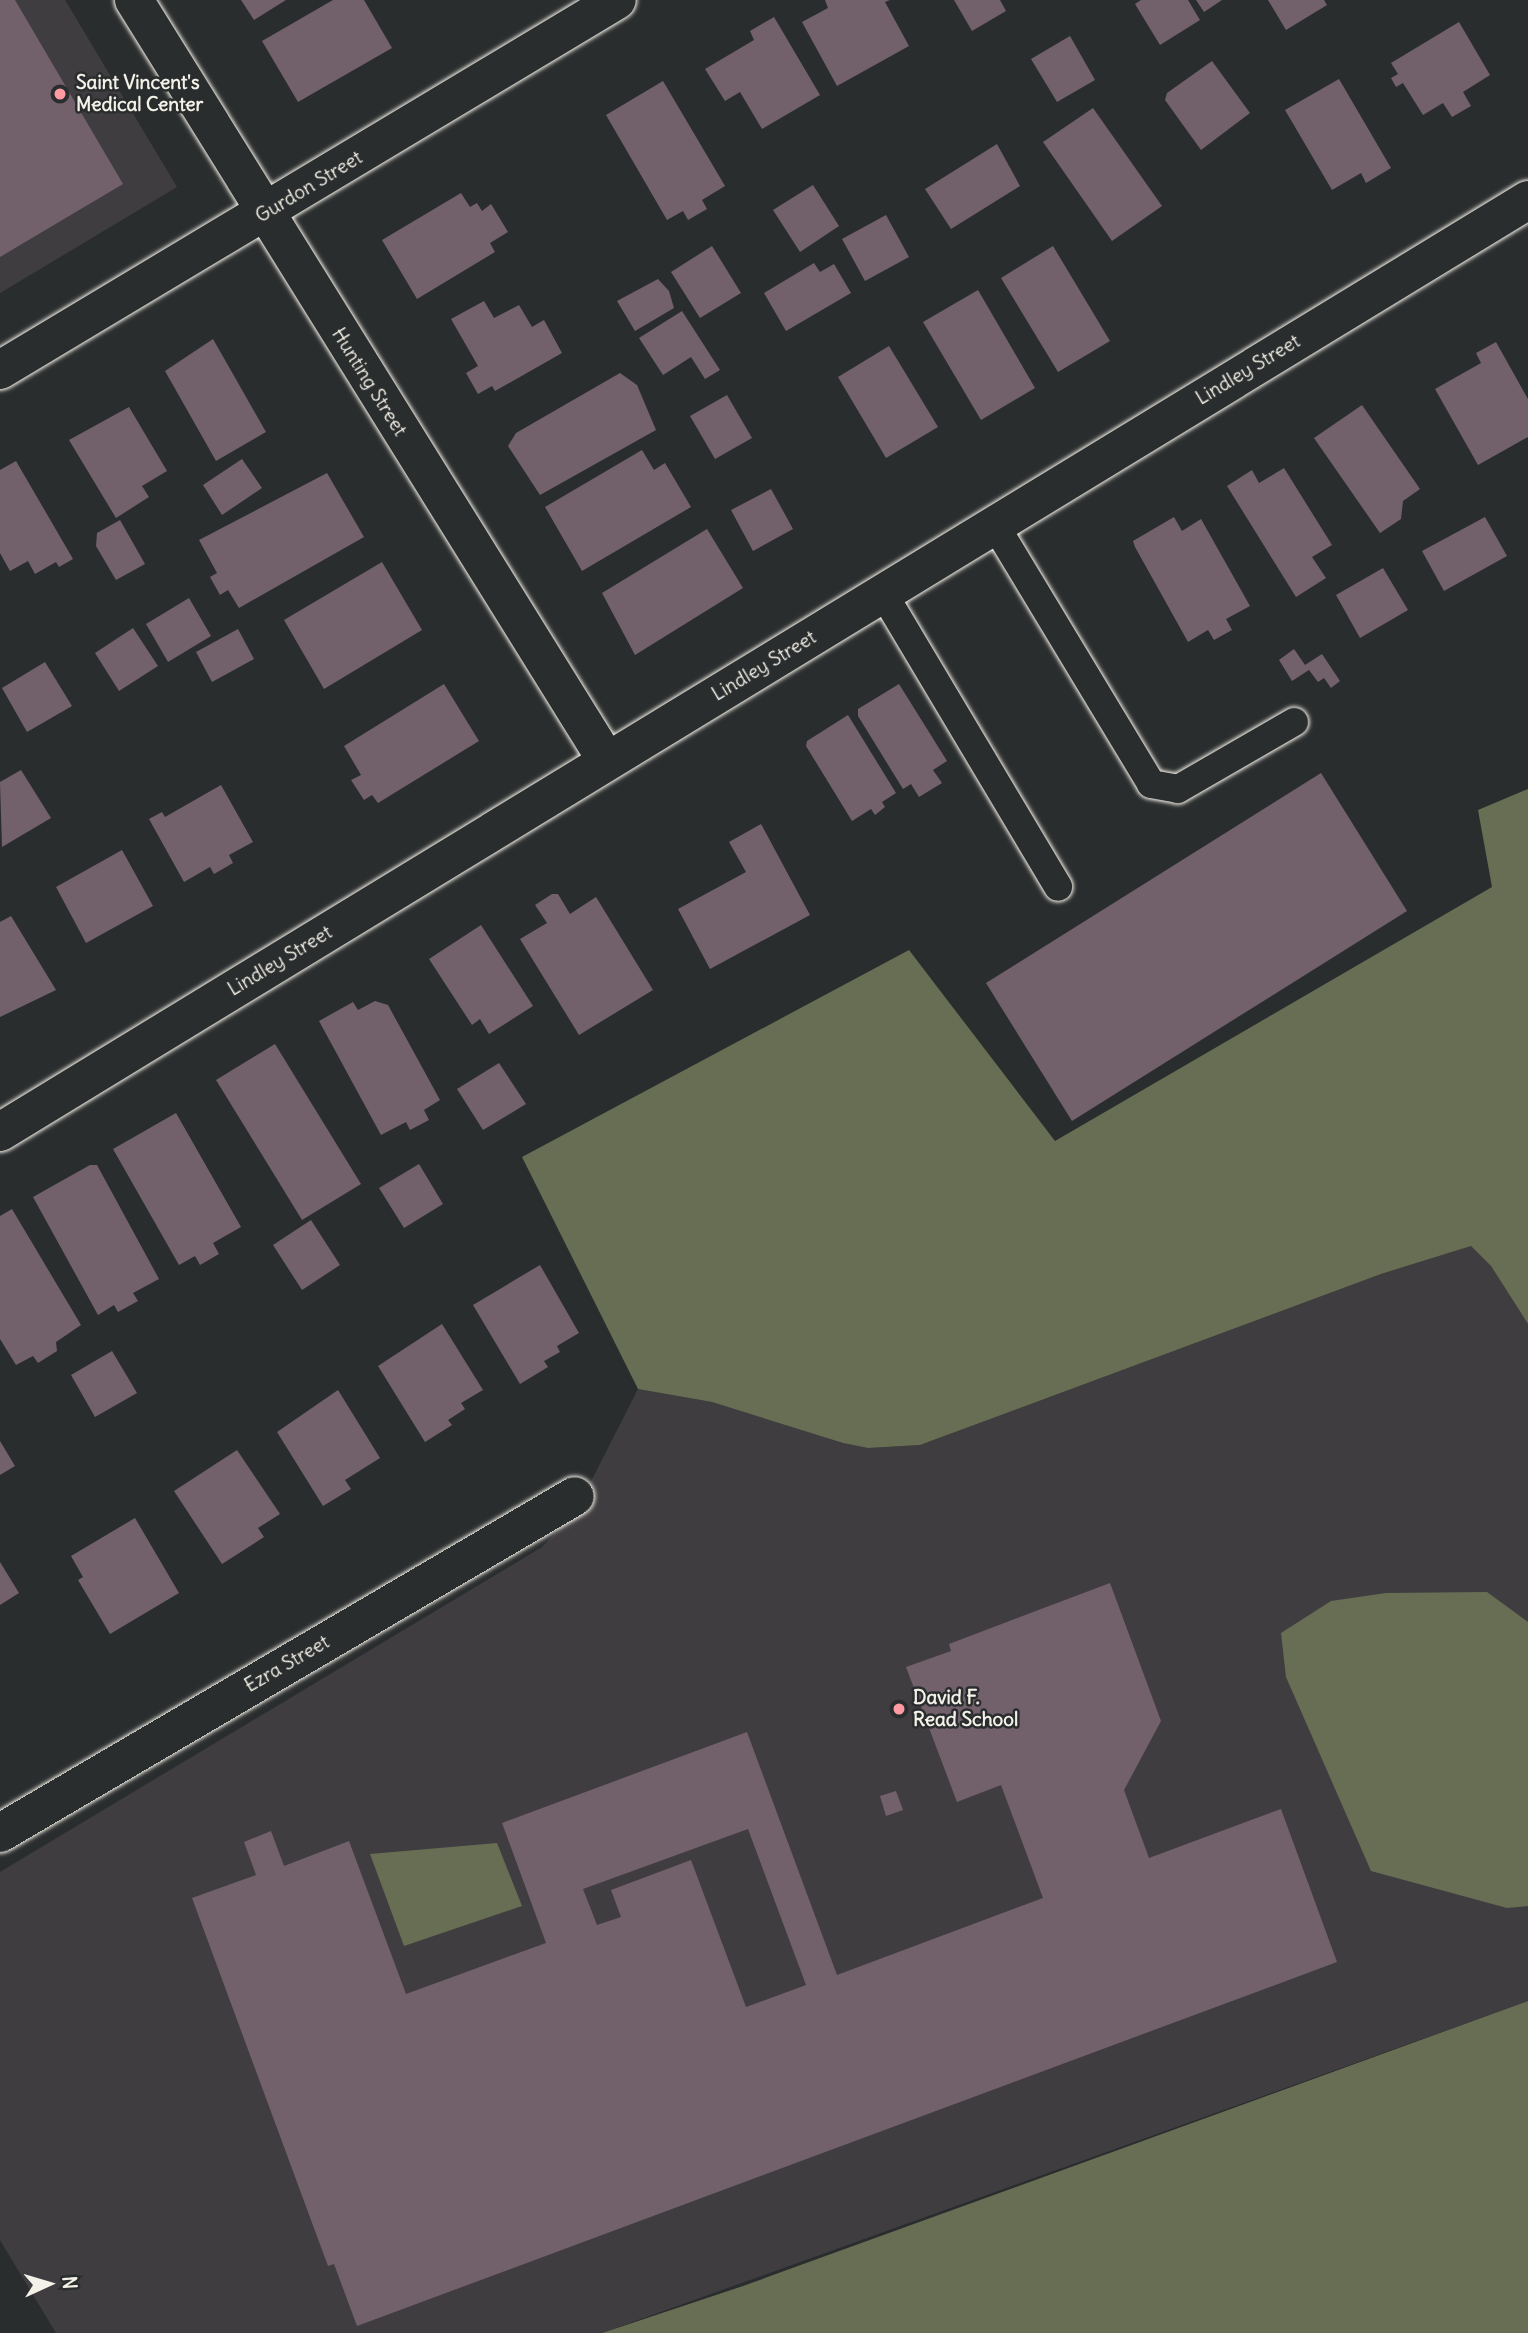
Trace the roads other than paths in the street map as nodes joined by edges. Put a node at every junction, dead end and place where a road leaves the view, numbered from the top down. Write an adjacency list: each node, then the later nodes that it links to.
1 (134, 0): 4 (street, Hunting Street)
2 (617, 0): 4 (street, Gurdon Street)
3 (1528, 200): 6 (street, Lindley Street)
4 (264, 215): 5 (street, Gurdon Street); 9 (street, Hunting Street)
5 (0, 370)
6 (995, 525): 7 (street, Lindley Street); 8 (lane)
7 (883, 593): 9 (street, Lindley Street); 10 (lane)
8 (1293, 722)
9 (607, 761): 11 (street, Lindley Street)
10 (1058, 887)
11 (0, 1132)
12 (575, 1496): 13 (street, Ezra Street)
13 (0, 1833)

